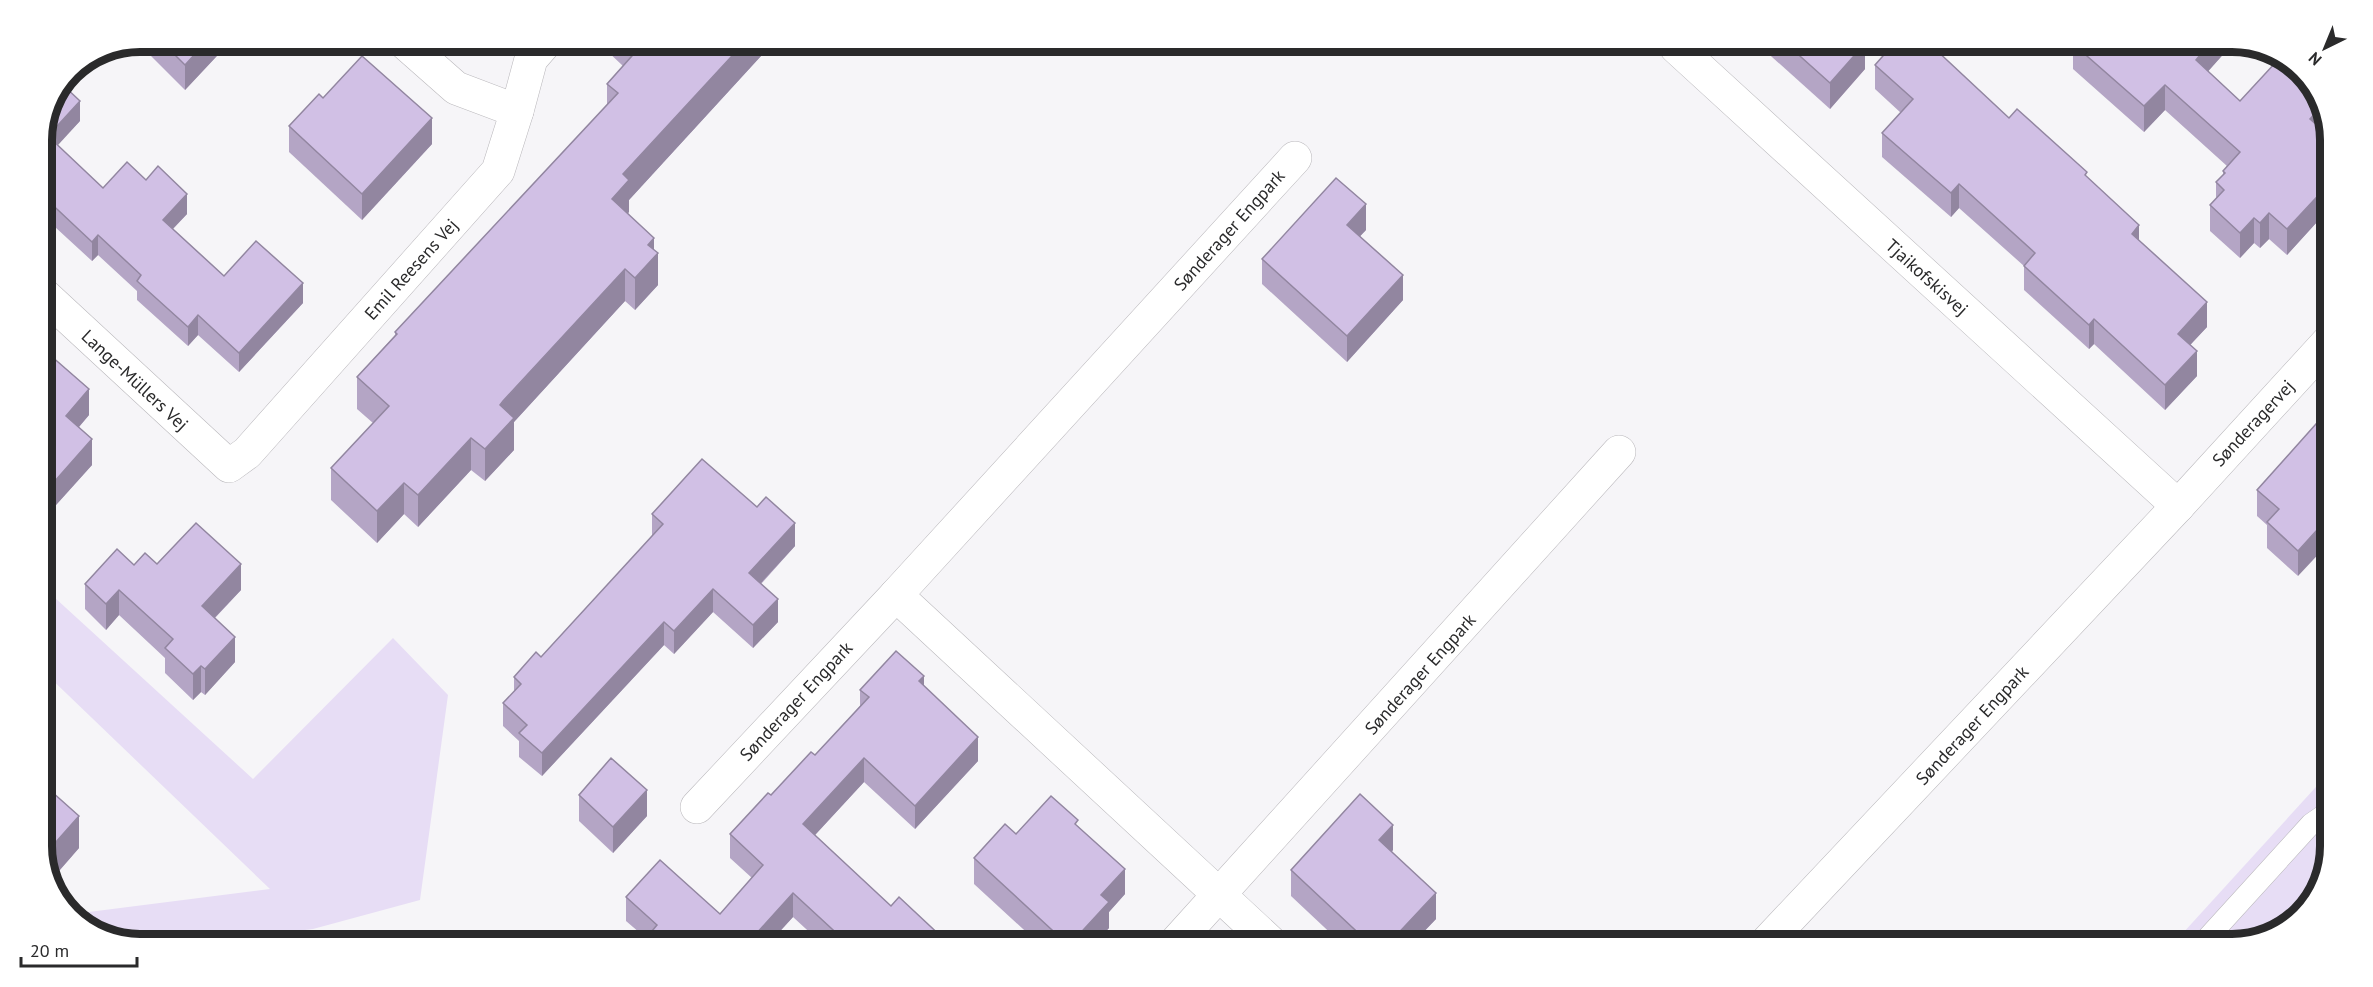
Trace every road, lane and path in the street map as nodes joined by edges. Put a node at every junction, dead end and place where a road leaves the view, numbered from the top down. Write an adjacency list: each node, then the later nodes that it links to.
1 (416, 53): 4 (street)
2 (536, 53): 4 (street, Emil Reesens Vej)
3 (1683, 53): 10 (street, Tjaikofskisvej)
4 (518, 111): 9 (street, Emil Reesens Vej)
5 (1295, 158): 11 (street, Sønderager Engpark)
6 (53, 304): 9 (street, Lange-Müllers Vej)
7 (2320, 353): 10 (street, Sønderagervej)
8 (1619, 452): 14 (street, Sønderager Engpark)
9 (229, 465)
10 (2178, 506): 17 (street, Sønderager Engpark)
11 (896, 595): 12 (street, Sønderager Engpark); 14 (street)
12 (697, 807)
13 (2320, 818): 18 (lane)
14 (1220, 896): 15 (street, Sønderager Engpark); 16 (street)
15 (1184, 934)
16 (1261, 934)
17 (1774, 934)
18 (2211, 934)

